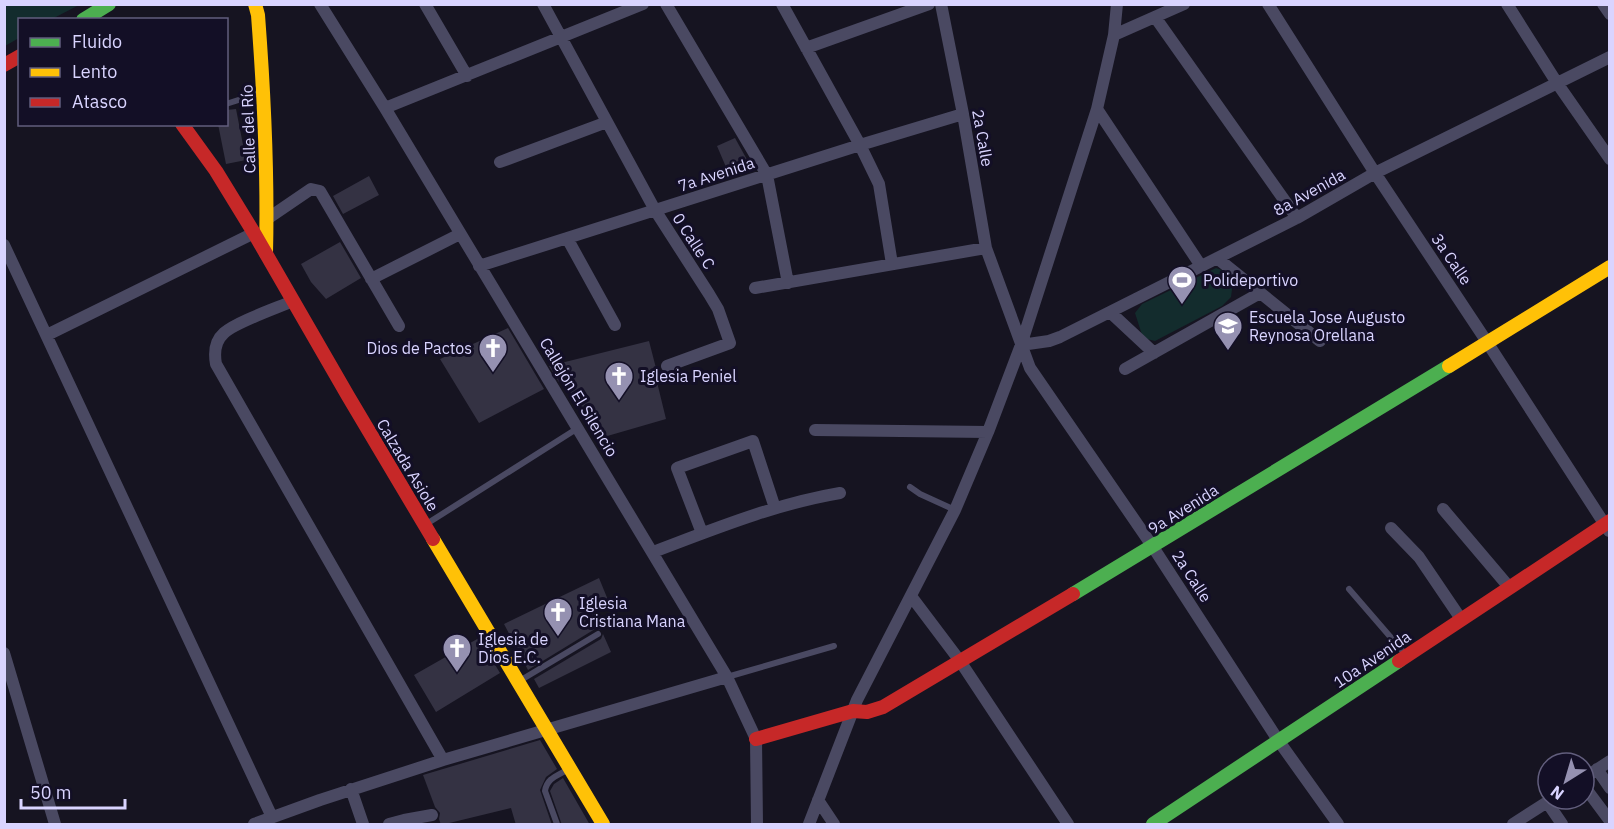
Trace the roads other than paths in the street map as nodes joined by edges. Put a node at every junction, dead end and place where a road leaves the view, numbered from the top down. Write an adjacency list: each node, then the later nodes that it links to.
1 (109, 4): 18 (main road)
2 (255, 4): 27 (main road, Calle del Río)
3 (320, 4): 29 (street, Callejón El Silencio)
4 (424, 4): 25 (street)
5 (543, 4): 20 (street, 0 Calle C)
6 (643, 4): 20 (street)
7 (666, 4): 38 (street)
8 (782, 4): 21 (street)
9 (929, 4): 21 (street)
10 (941, 4): 31 (street, 2a Calle)
11 (1117, 4): 19 (street)
12 (1184, 4): 17 (street)
13 (1268, 4): 37 (street, 3a Calle)
14 (1507, 4): 26 (street)
15 (1603, 4): 16 (street)
16 (1610, 14)
17 (1155, 17): 19 (street); 40 (street)
18 (86, 18)
19 (1114, 35): 30 (street)
20 (561, 38): 25 (street); 32 (street, 0 Calle C)
21 (806, 48): 34 (street)
22 (18, 57): 24 (main road)
23 (1610, 57): 26 (street, 8a Avenida)
24 (4, 65)
25 (466, 76): 29 (street)
26 (1557, 83): 35 (street); 37 (street, 8a Avenida)
27 (264, 92): 28 (lane); 41 (main road, Calle del Río)
28 (228, 103)
29 (385, 108): 43 (street, Callejón El Silencio)
30 (1097, 109): 51 (street); 64 (street)
31 (963, 114): 34 (street, 7a Avenida); 46 (street, 2a Calle)
32 (607, 122): 36 (street); 39 (street, 0 Calle C)
33 (183, 126): 42 (main road, Calzada Asiole)
34 (860, 145): 38 (street, 7a Avenida); 49 (street)
35 (1610, 159)
36 (500, 162)
37 (1375, 173): 40 (street, 8a Avenida); 63 (street, 3a Calle)
38 (766, 175): 39 (street, 7a Avenida); 54 (street)
39 (655, 210): 44 (street, 7a Avenida); 66 (street, 0 Calle C)
40 (1297, 218): 48 (street, 8a Avenida)
41 (267, 219): 47 (main road, Calle del Río); 53 (street)
42 (254, 233): 47 (main road, Calzada Asiole); 61 (street)
43 (460, 234): 50 (street, Callejón El Silencio); 53 (street)
44 (567, 238): 50 (street, 7a Avenida); 59 (street)
45 (4, 245): 61 (street)
46 (986, 248): 49 (street); 64 (street, 2a Calle)
47 (266, 253): 57 (main road, Calzada Asiole)
48 (1217, 258): 51 (street, 8a Avenida); 56 (street)
49 (892, 264): 54 (street)
50 (480, 266): 68 (street, Callejón El Silencio)
51 (1201, 266): 58 (street, 8a Avenida)
52 (1610, 267): 63 (main road, 9a Avenida)
53 (371, 279): 60 (street)
54 (788, 283): 55 (street)
55 (755, 288)
56 (1260, 293): 62 (street); 65 (street)
57 (293, 301): 76 (main road, Calzada Asiole); 97 (street)
58 (1110, 312): 64 (street, 8a Avenida); 65 (street)
59 (615, 325)
60 (399, 326)
61 (47, 335): 108 (street)
62 (1320, 341)
63 (1487, 342): 77 (street, 3a Calle); 80 (main road, 9a Avenida)
64 (1021, 345): 70 (street); 80 (street, 2a Calle)
65 (1154, 353): 67 (street)
66 (667, 366)
67 (1125, 369)
68 (578, 429): 76 (lane); 81 (street, Callejón El Silencio)
69 (815, 429): 70 (street)
70 (988, 432): 75 (street)
71 (910, 487): 75 (lane)
72 (840, 493): 73 (street)
73 (775, 508): 79 (street); 79 (street)
74 (1443, 509): 82 (street)
75 (955, 510): 84 (street)
76 (424, 525): 92 (main road, Calzada Asiole)
77 (1608, 526): 82 (main road, 10a Avenida)
78 (1391, 528): 85 (street)
79 (702, 534): 81 (street)
80 (1154, 547): 90 (main road, 9a Avenida); 96 (street, 2a Calle)
81 (653, 552): 91 (street, Callejón El Silencio)
82 (1509, 588): 85 (main road, 10a Avenida)
83 (1349, 589): 89 (lane)
84 (911, 596): 90 (street); 93 (street)
85 (1461, 619): 89 (main road, 10a Avenida)
86 (598, 634): 92 (lane)
87 (834, 646): 91 (lane)
88 (4, 653): 111 (street)
89 (1406, 656): 96 (main road, 10a Avenida)
90 (960, 661): 93 (main road, 9a Avenida); 120 (street)
91 (727, 677): 94 (street); 95 (street, Callejón El Silencio)
92 (518, 682): 94 (main road, Calzada Asiole)
93 (853, 711): 95 (main road, 9a Avenida); 103 (street)
94 (547, 731): 97 (street); 99 (main road, Calzada Asiole)
95 (756, 739): 117 (street, Callejón El Silencio)
96 (1278, 740): 121 (main road, 10a Avenida); 122 (street, 2a Calle)
97 (443, 760): 102 (street)
98 (1610, 761): 100 (street)
99 (570, 769): 115 (lane); 116 (main road, Calzada Asiole)
100 (1597, 769): 101 (street)
101 (1610, 788)
102 (351, 789): 108 (street); 113 (street)
103 (818, 800): 118 (street); 119 (street)
104 (1596, 802): 109 (street)
105 (1536, 810): 123 (street)
106 (1554, 811): 124 (street)
107 (432, 815): 110 (street)
108 (272, 817): 112 (street)
109 (1610, 821)
110 (408, 822): 114 (street)
111 (55, 825)
112 (254, 825)
113 (363, 825)
114 (389, 825)
115 (558, 825)
116 (603, 825)
117 (757, 825)
118 (809, 825)
119 (834, 825)
120 (1068, 825)
121 (1153, 825)
122 (1338, 825)
123 (1513, 825)
124 (1562, 825)

